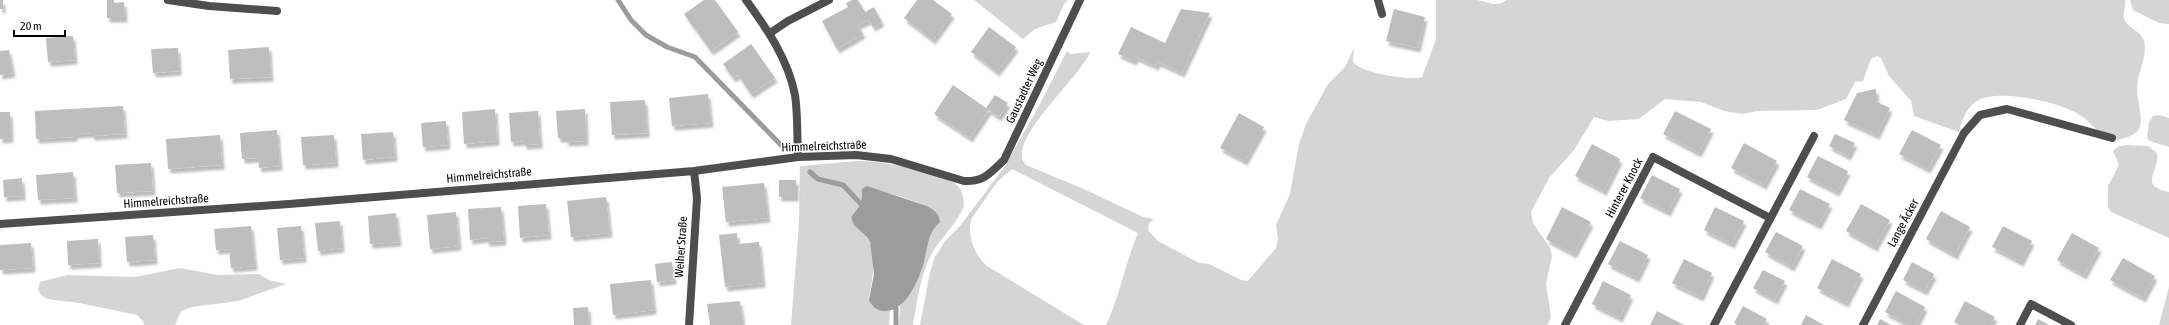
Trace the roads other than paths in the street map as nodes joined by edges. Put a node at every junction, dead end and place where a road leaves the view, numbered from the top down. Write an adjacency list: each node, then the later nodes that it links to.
1 (168, 0): 6 (street)
2 (746, 0): 8 (street)
3 (829, 0): 8 (street)
4 (1080, 0): 13 (street, Gaustadter Weg)
5 (1378, 0): 7 (street)
6 (277, 11)
7 (1382, 14)
8 (770, 33): 11 (street)
9 (1814, 136): 14 (street)
10 (2112, 138): 19 (street, Lange Äcker)
11 (798, 157): 12 (street, Himmelreichstraße); 13 (street, Himmelreichstraße)
12 (694, 171): 15 (street, Himmelreichstraße); 16 (street, Weiher Straße)
13 (977, 182)
14 (1770, 218): 17 (street, Hinterer Knock); 18 (street)
15 (0, 224)
16 (689, 325)
17 (1565, 325)
18 (1714, 325)
19 (1863, 325)
20 (2020, 325): 21 (street)
21 (2071, 325)

